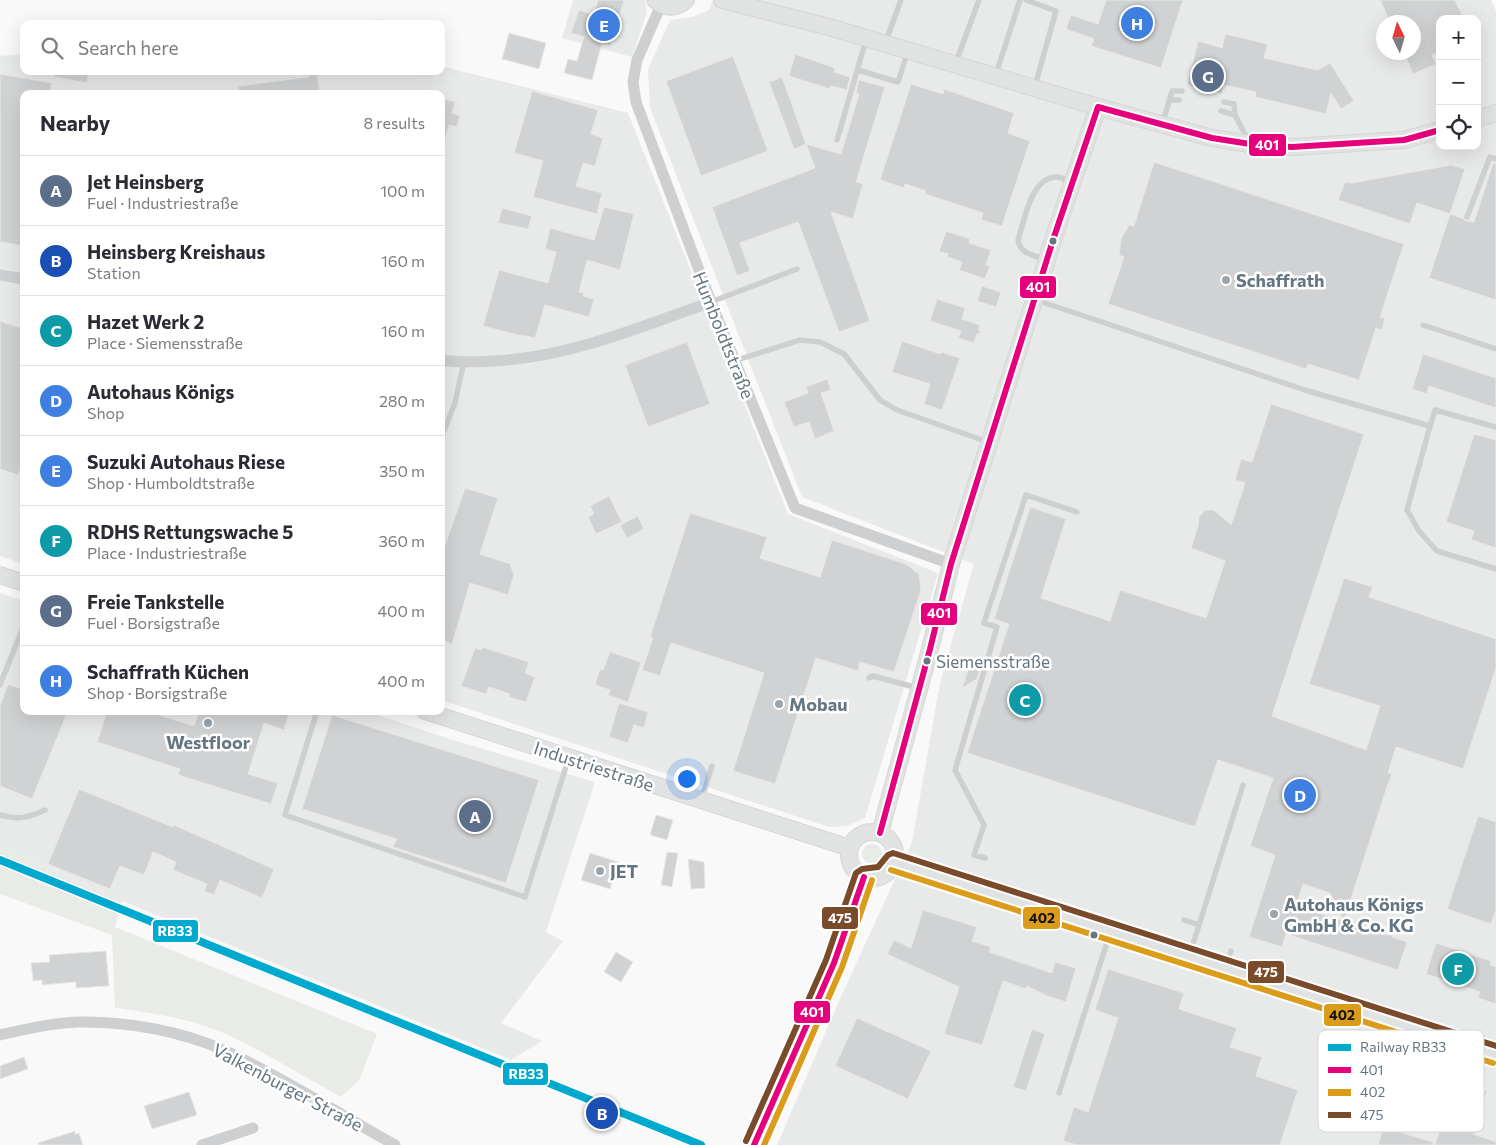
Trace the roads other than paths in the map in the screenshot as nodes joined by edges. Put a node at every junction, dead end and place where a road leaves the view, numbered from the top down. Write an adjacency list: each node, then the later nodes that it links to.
1 (686, 0): 7 (street)
2 (722, 0): 8 (street)
3 (902, 0): 9 (lane)
4 (979, 0): 11 (lane)
5 (1020, 0): 13 (lane)
6 (1026, 0): 14 (lane)
7 (658, 2): 34 (street, Humboldtstraße)
8 (867, 38): 9 (street); 12 (lane)
9 (885, 43): 10 (street)
10 (908, 50): 11 (street); 12 (lane)
11 (955, 64): 13 (street)
12 (858, 70): 24 (lane)
13 (995, 76): 14 (street)
14 (1034, 88): 19 (street)
15 (1182, 91): 16 (lane)
16 (1169, 100): 17 (lane); 22 (lane)
17 (1180, 100)
18 (1224, 102): 21 (lane)
19 (1098, 107): 22 (street); 27 (street)
20 (1222, 111): 21 (lane)
21 (1235, 115): 25 (lane)
22 (1162, 125): 25 (street)
23 (1436, 131): 25 (street)
24 (837, 140)
25 (1250, 144)
26 (1496, 159): 28 (lane)
27 (1072, 182): 29 (street); 29 (lane)
28 (1467, 217)
29 (1047, 259): 33 (street)
30 (797, 268): 34 (lane)
31 (0, 275): 32 (street)
32 (20, 278)
33 (1034, 300): 40 (lane); 43 (street)
34 (710, 302): 38 (street); 39 (street, Humboldtstraße)
35 (1423, 325): 36 (lane)
36 (1496, 349)
37 (445, 360): 38 (street)
38 (464, 361): 42 (lane)
39 (734, 361): 43 (lane); 45 (street, Humboldtstraße)
40 (1430, 426): 41 (lane); 46 (lane)
41 (1496, 427)
42 (445, 428)
43 (989, 442): 45 (street)
44 (1077, 512): 63 (lane)
45 (950, 564): 52 (street)
46 (1496, 569)
47 (0, 576): 48 (street)
48 (20, 582)
49 (20, 635): 51 (lane)
50 (869, 678): 52 (lane)
51 (0, 685)
52 (920, 688): 61 (street)
53 (316, 715): 55 (lane)
54 (437, 715): 55 (street, Industriestraße)
55 (569, 758): 58 (street, Industriestraße)
56 (712, 766): 58 (lane)
57 (1243, 785): 67 (lane)
58 (701, 800): 62 (street, Industriestraße)
59 (45, 810): 60 (lane)
60 (0, 815)
61 (880, 833): 62 (street); 64 (street)
62 (850, 848): 65 (street)
63 (984, 858)
64 (894, 862): 65 (street); 68 (street)
65 (864, 877): 80 (street)
66 (1184, 920): 67 (lane)
67 (1199, 925): 70 (lane)
68 (1110, 931): 70 (street); 76 (lane)
69 (1231, 951): 71 (lane)
70 (1189, 956): 71 (street)
71 (1224, 968): 72 (street)
72 (1418, 1030)
73 (0, 1035): 79 (street, Valkenburger Straße)
74 (1484, 1051): 75 (street)
75 (1496, 1055)
76 (1059, 1093)
77 (253, 1128): 78 (street)
78 (202, 1145)
79 (395, 1145)
80 (754, 1145)

